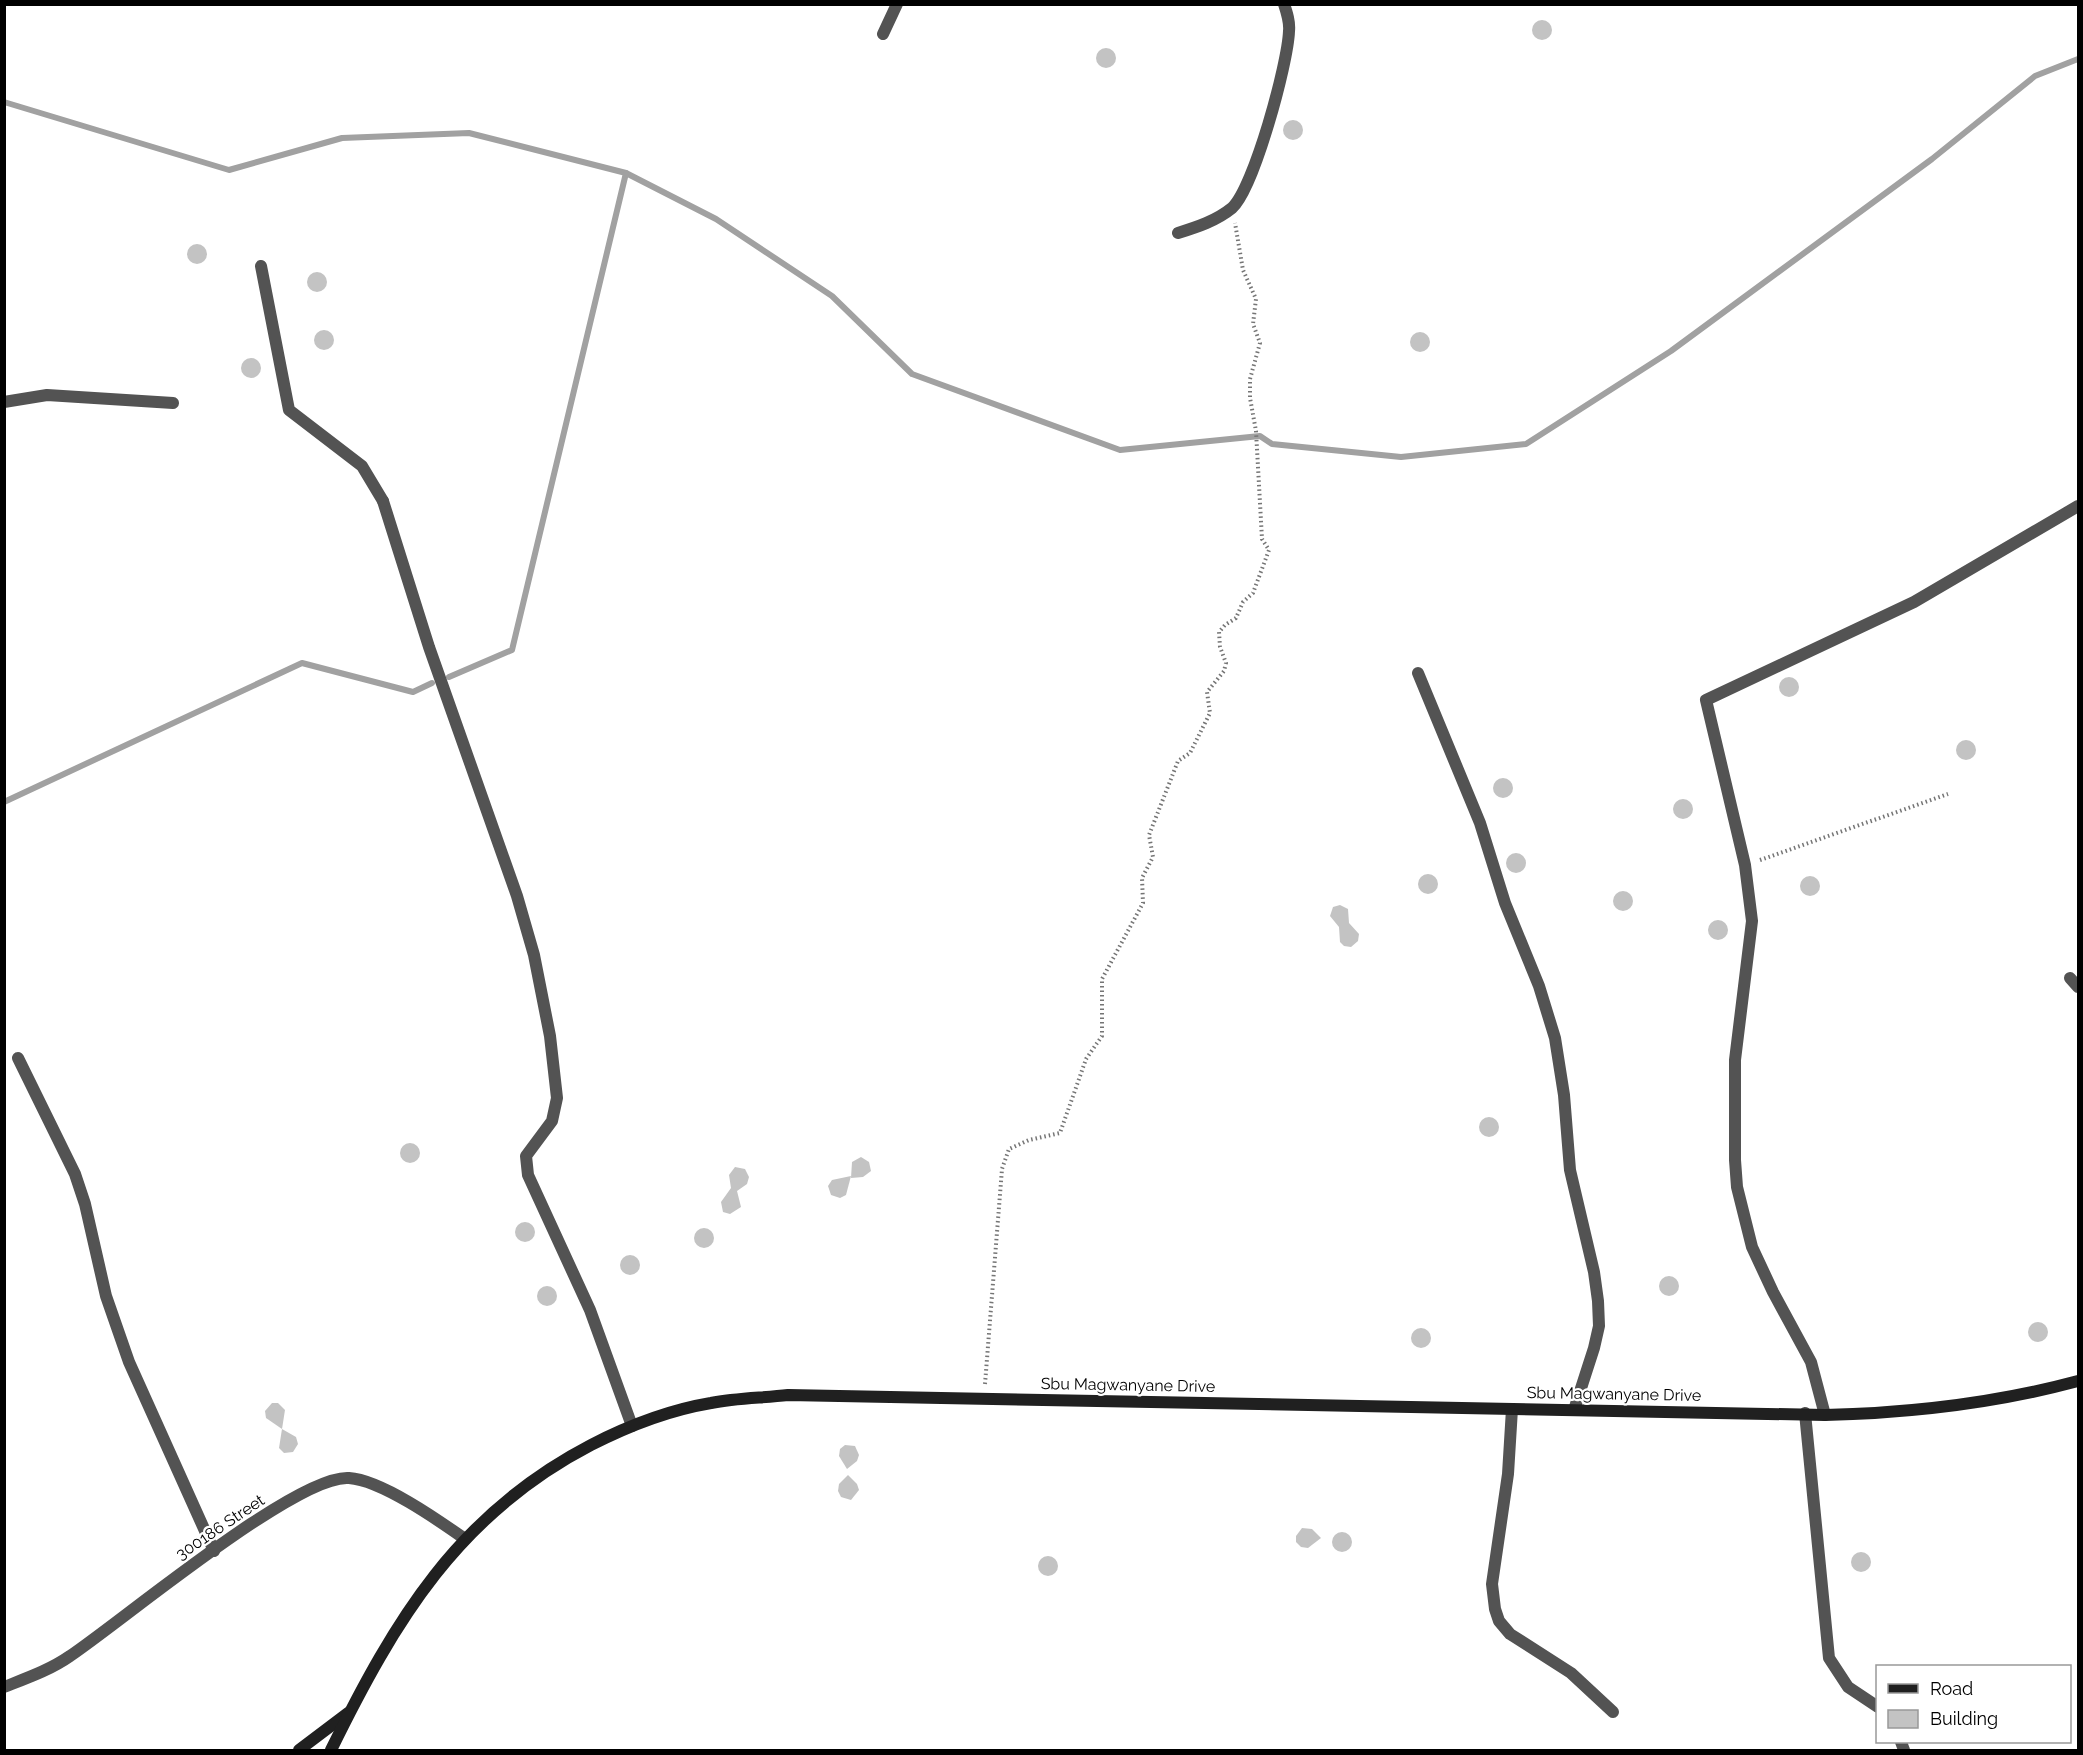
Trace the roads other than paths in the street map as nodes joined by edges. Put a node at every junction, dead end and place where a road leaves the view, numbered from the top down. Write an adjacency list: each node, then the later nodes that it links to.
1 (897, 4): 3 (street)
2 (1284, 4): 4 (street)
3 (883, 34)
4 (1178, 233)
5 (261, 266): 16 (street)
6 (4, 402): 7 (street)
7 (173, 403)
8 (2079, 506): 15 (street)
9 (1418, 673): 13 (street)
10 (18, 1058): 18 (street)
11 (2079, 1381): 15 (main road, Sbu Magwanyane Drive)
12 (1512, 1409): 13 (main road, Sbu Magwanyane Drive); 16 (main road, Sbu Magwanyane Drive); 22 (street)
13 (1574, 1410): 14 (main road, Sbu Magwanyane Drive)
14 (1806, 1413): 15 (main road, Sbu Magwanyane Drive); 20 (street)
15 (1825, 1415)
16 (632, 1426): 17 (main road, Sbu Magwanyane Drive)
17 (465, 1539): 18 (street, 300186 Street); 21 (main road, Sbu Magwanyane Drive)
18 (214, 1551): 19 (street, 300186 Street)
19 (4, 1687)
20 (1876, 1706)
21 (350, 1712): 23 (main road); 24 (main road, Sbu Magwanyane Drive)
22 (1613, 1712)
23 (299, 1750)
24 (331, 1750)

